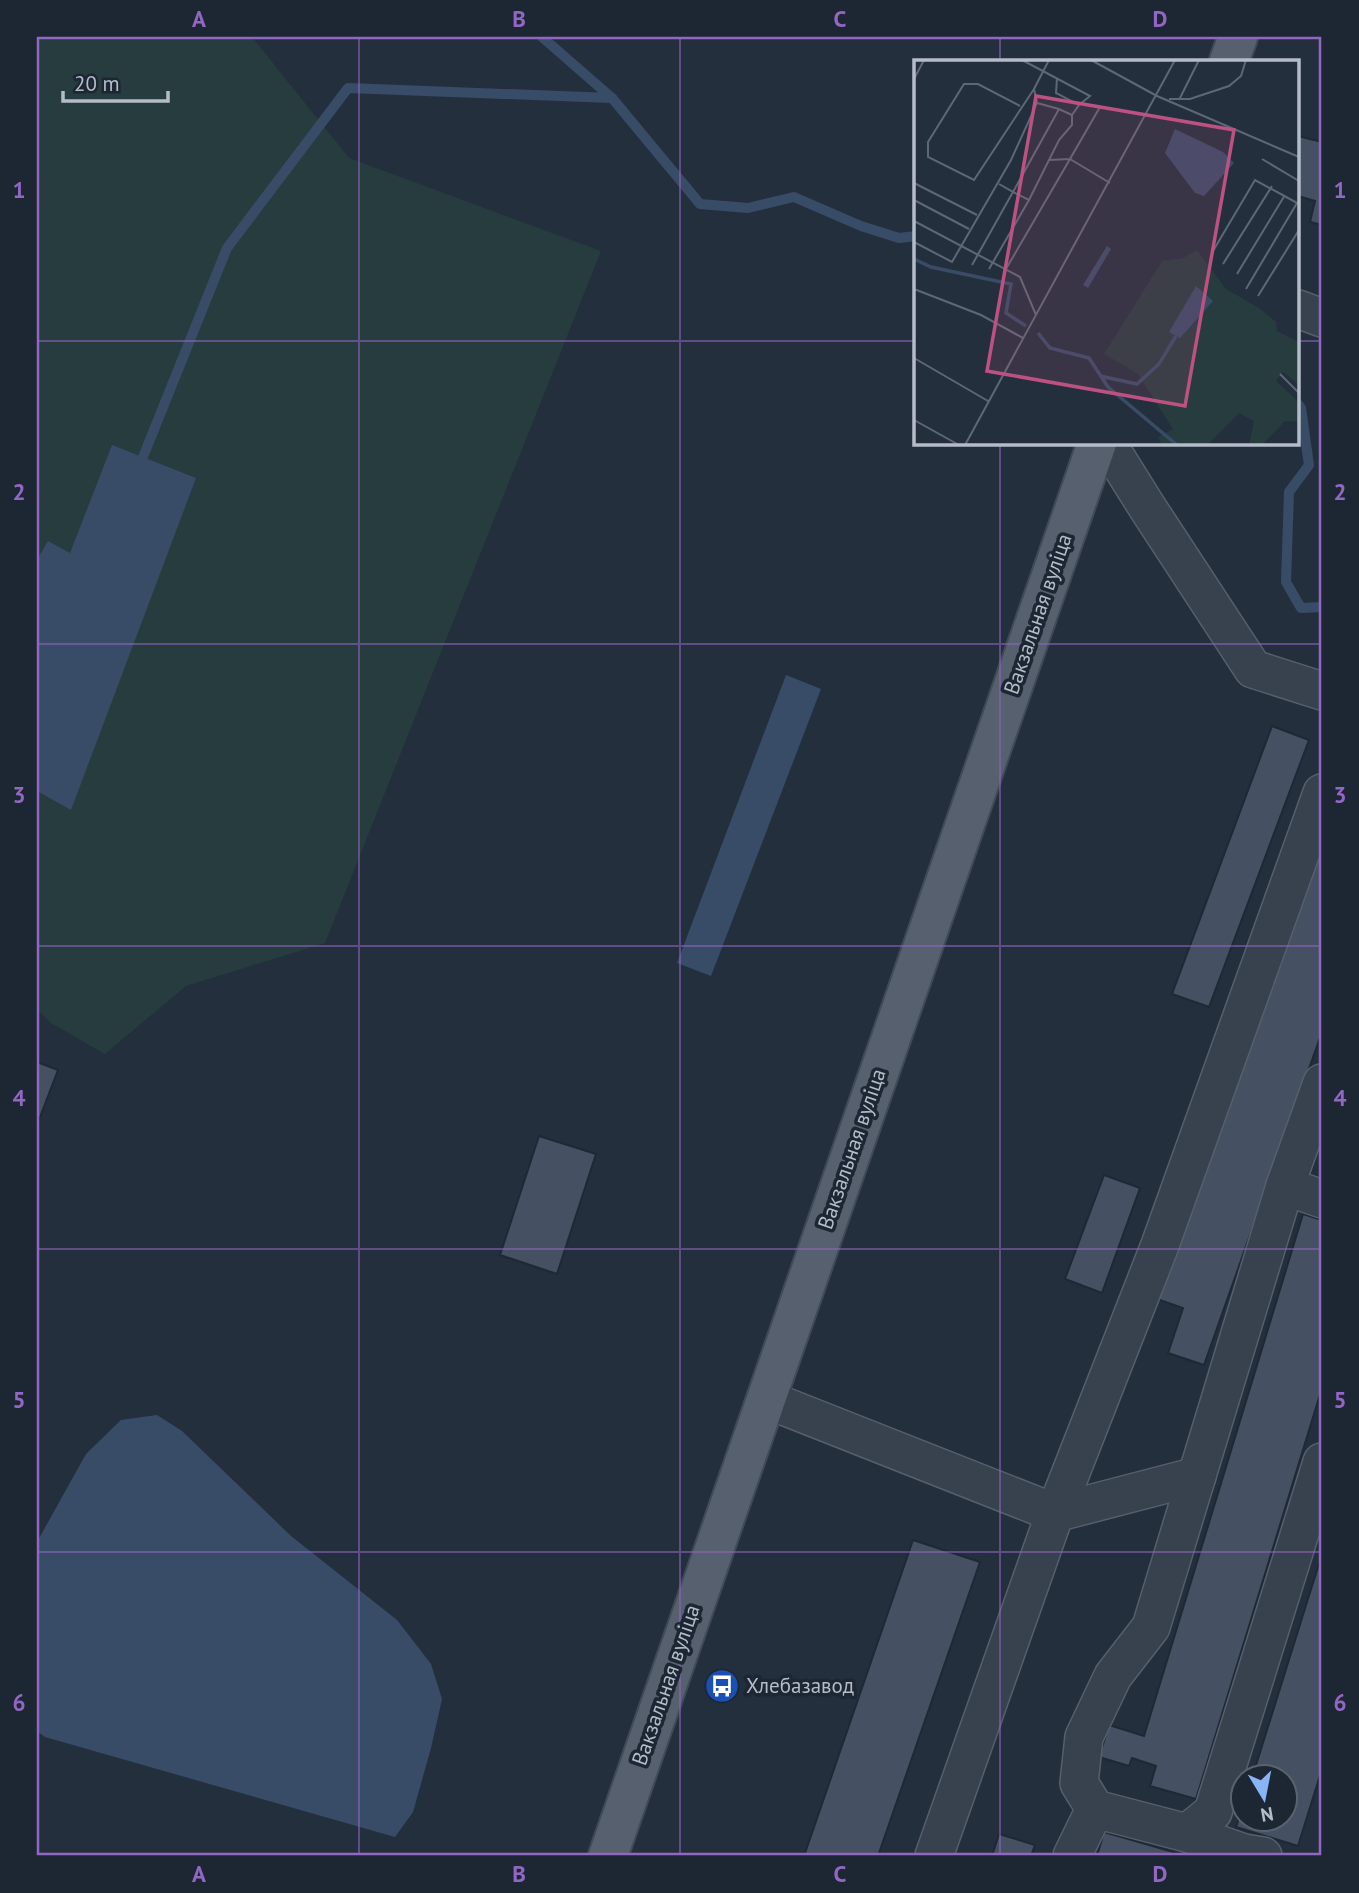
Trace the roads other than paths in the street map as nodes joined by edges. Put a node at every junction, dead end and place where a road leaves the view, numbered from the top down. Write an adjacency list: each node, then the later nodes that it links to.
1 (1238, 37): 2 (main road)
2 (1229, 60)
3 (1300, 310): 4 (street)
4 (1322, 318)
5 (1097, 444): 12 (main road, Вакзальная вуліца)
6 (1108, 444): 7 (street)
7 (1322, 691)
8 (1322, 793): 15 (street)
9 (1322, 1083): 10 (street)
10 (1285, 1186): 11 (street); 14 (street)
11 (1322, 1199)
12 (766, 1399): 15 (street); 18 (main road, Вакзальная вуліца)
13 (1322, 1462): 17 (street)
14 (1197, 1476): 15 (street); 16 (street)
15 (1055, 1513): 19 (street)
16 (1096, 1809): 17 (street); 20 (street)
17 (1188, 1833): 21 (street)
18 (608, 1856)
19 (934, 1856)
20 (1072, 1856)
21 (1263, 1856)

